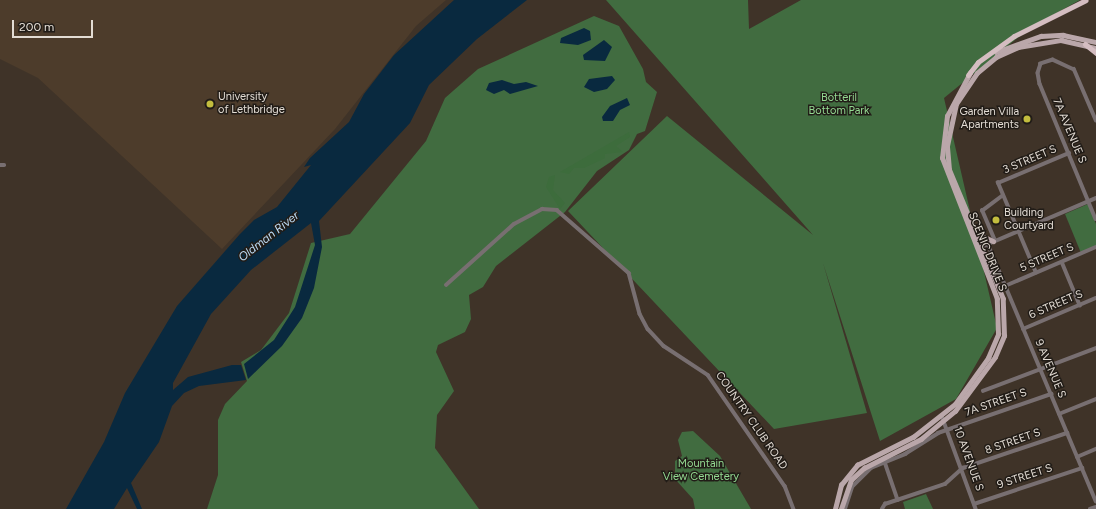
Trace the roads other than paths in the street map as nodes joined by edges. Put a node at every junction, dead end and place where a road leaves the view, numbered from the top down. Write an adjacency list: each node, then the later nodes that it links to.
1 (1086, 0): 6 (highway)
2 (1096, 42): 6 (main road, SCENIC DRIVE S)
3 (1085, 44): 4 (main road, SCENIC DRIVE S); 5 (highway); 14 (main road, SCENIC DRIVE S)
4 (1096, 48)
5 (1096, 53)
6 (968, 75): 17 (main road, SCENIC DRIVE S)
7 (1096, 121): 8 (street, 7A AVENUE S)
8 (1068, 153): 9 (street, 3 STREET S); 11 (street, 7A AVENUE S)
9 (1003, 195): 13 (street); 15 (street, 9 AVENUE S)
10 (1096, 198): 11 (street)
11 (1088, 201): 12 (street, 7A AVENUE S); 13 (street)
12 (1096, 219)
13 (1018, 231): 15 (street); 19 (street)
14 (974, 232): 15 (main road); 17 (main road, SCENIC DRIVE S)
15 (992, 242): 17 (street); 21 (street, 9 AVENUE S)
16 (1096, 247): 18 (street, 5 STREET S)
17 (979, 248): 31 (main road, SCENIC DRIVE S); 32 (main road, SCENIC DRIVE S)
18 (1062, 262): 19 (street, 5 STREET S); 23 (street)
19 (1036, 273): 21 (street, 5 STREET S)
20 (446, 285): 44 (street, COUNTRY CLUB ROAD)
21 (1005, 286): 24 (street, 9 AVENUE S)
22 (1096, 298): 23 (street, 6 STREET S)
23 (1080, 305): 24 (street, 6 STREET S)
24 (1023, 329): 26 (street, 9 AVENUE S)
25 (1096, 348): 26 (street)
26 (1041, 370): 27 (street); 28 (street, 9 AVENUE S)
27 (983, 391)
28 (1050, 394): 30 (street, 9 AVENUE S); 33 (street, 7A STREET S)
29 (1096, 399): 30 (street)
30 (1059, 414): 34 (street, 9 AVENUE S)
31 (942, 416): 32 (street, 10 AVENUE S); 45 (main road, SCENIC DRIVE S)
32 (944, 422): 33 (street, 10 AVENUE S); 46 (main road, SCENIC DRIVE S)
33 (948, 430): 37 (street); 38 (street, 10 AVENUE S)
34 (1067, 433): 36 (street, 9 AVENUE S); 38 (street, 8 STREET S)
35 (1096, 449): 36 (street)
36 (1077, 457): 39 (street, 9 AVENUE S)
37 (885, 462): 40 (street); 47 (street)
38 (963, 468): 40 (street, 8 STREET S); 42 (street, 10 AVENUE S)
39 (1082, 468): 41 (street, 9 AVENUE S); 42 (street, 9 STREET S)
40 (898, 500): 48 (street, 8 STREET S)
41 (1096, 500)
42 (974, 504): 49 (street, 10 AVENUE S)
43 (1096, 507): 50 (street)
44 (794, 509)
45 (835, 509)
46 (841, 509)
47 (845, 509)
48 (882, 509)
49 (976, 509)
50 (1090, 509)

